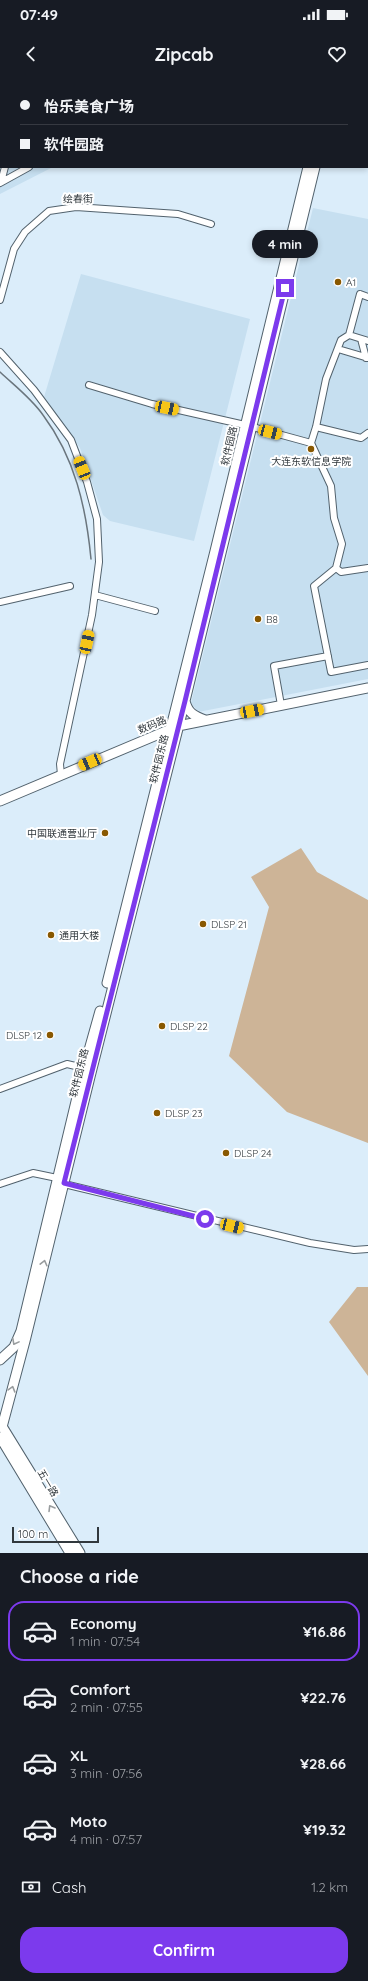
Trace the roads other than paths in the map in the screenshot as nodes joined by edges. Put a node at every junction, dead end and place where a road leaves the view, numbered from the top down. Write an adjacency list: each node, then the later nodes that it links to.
1 (5, 168): 5 (street)
2 (27, 168): 5 (street)
3 (308, 168): 16 (main road, 软件园路)
4 (315, 168): 16 (main road, 软件园路)
5 (1, 183)
6 (211, 224): 8 (street, 绘春街)
7 (368, 297): 9 (street)
8 (0, 300)
9 (348, 335): 10 (street); 12 (street)
10 (361, 339): 11 (street); 14 (street)
11 (368, 341)
12 (338, 349): 14 (street); 17 (street)
13 (0, 352): 23 (street)
14 (367, 358)
15 (89, 385): 16 (street)
16 (248, 426): 19 (street); 29 (main road, 软件园路); 32 (main road, 软件园路)
17 (316, 427): 18 (street); 19 (street)
18 (368, 433)
19 (311, 443): 20 (street)
20 (336, 568): 21 (street); 26 (street)
21 (368, 568)
22 (70, 586): 24 (street)
23 (95, 595): 25 (street); 35 (street)
24 (0, 602)
25 (155, 611)
26 (328, 656): 27 (street); 30 (street)
27 (368, 665)
28 (368, 688): 30 (main road, 数码路)
29 (185, 701): 31 (main road); 32 (main road, 软件园路)
30 (281, 705): 31 (main road, 数码路)
31 (206, 720): 32 (main road, 数码路)
32 (174, 727): 33 (main road, 数码路); 34 (main road, 软件园东路); 39 (main road, 软件园东路)
33 (148, 738): 34 (main road); 35 (main road, 数码路)
34 (165, 748): 37 (main road, 软件园东路)
35 (61, 775): 36 (main road, 数码路)
36 (0, 801)
37 (84, 1068): 38 (street); 39 (main road, 软件园东路)
38 (0, 1089)
39 (59, 1181): 40 (street); 41 (street); 42 (main road, 软件园东路, one-way to 42); 43 (main road, 软件园东路, one-way to 39)
40 (0, 1184)
41 (368, 1249)
42 (0, 1360)
43 (1, 1425): 46 (main road, 五一路, one-way to 43)
44 (0, 1437): 45 (main road, 五一路)
45 (70, 1553)
46 (80, 1553)

